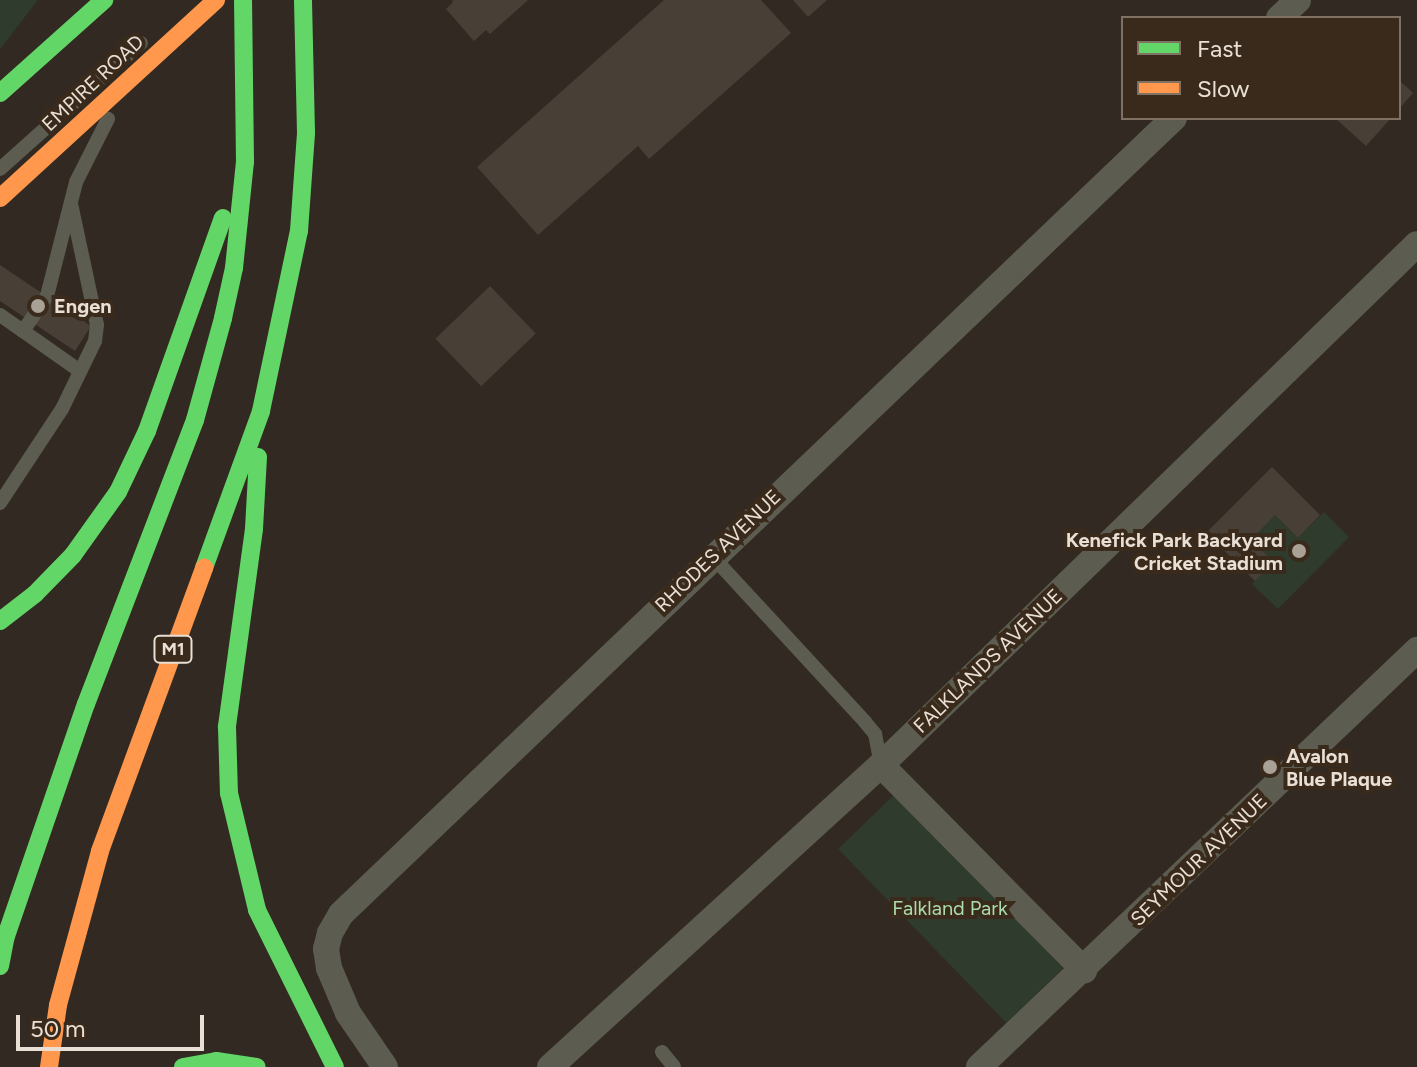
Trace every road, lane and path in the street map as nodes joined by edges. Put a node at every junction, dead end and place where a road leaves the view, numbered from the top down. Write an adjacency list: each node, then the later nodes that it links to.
1 (83, 0): 10 (main road)
2 (104, 0): 11 (main road)
3 (216, 0): 9 (main road, EMPIRE ROAD)
4 (243, 0): 13 (main road)
5 (303, 0): 21 (main road, M1)
6 (1298, 0): 7 (street)
7 (1281, 16)
8 (154, 32): 14 (lane)
9 (136, 75): 15 (main road, EMPIRE ROAD); 16 (lane)
10 (0, 86)
11 (0, 93)
12 (1172, 120): 23 (street, RHODES AVENUE)
13 (245, 162): 24 (main road); 27 (main road)
14 (0, 169)
15 (0, 198)
16 (71, 204): 19 (lane); 20 (lane)
17 (1417, 244): 26 (street, FALKLANDS AVENUE)
18 (0, 315): 19 (lane)
19 (23, 331): 20 (lane)
20 (80, 371): 22 (lane)
21 (261, 411): 30 (main road, M1); 33 (main road)
22 (0, 503)
23 (712, 556): 26 (lane); 34 (street, RHODES AVENUE)
24 (0, 621)
25 (1417, 650): 28 (street, SEYMOUR AVENUE)
26 (881, 765): 28 (street); 35 (street, FALKLANDS AVENUE)
27 (0, 966)
28 (1084, 970): 37 (street, SEYMOUR AVENUE)
29 (662, 1052): 36 (lane)
30 (49, 1067)
31 (183, 1067): 32 (main road)
32 (257, 1067)
33 (335, 1067)
34 (385, 1067)
35 (550, 1067)
36 (674, 1067)
37 (979, 1067)

